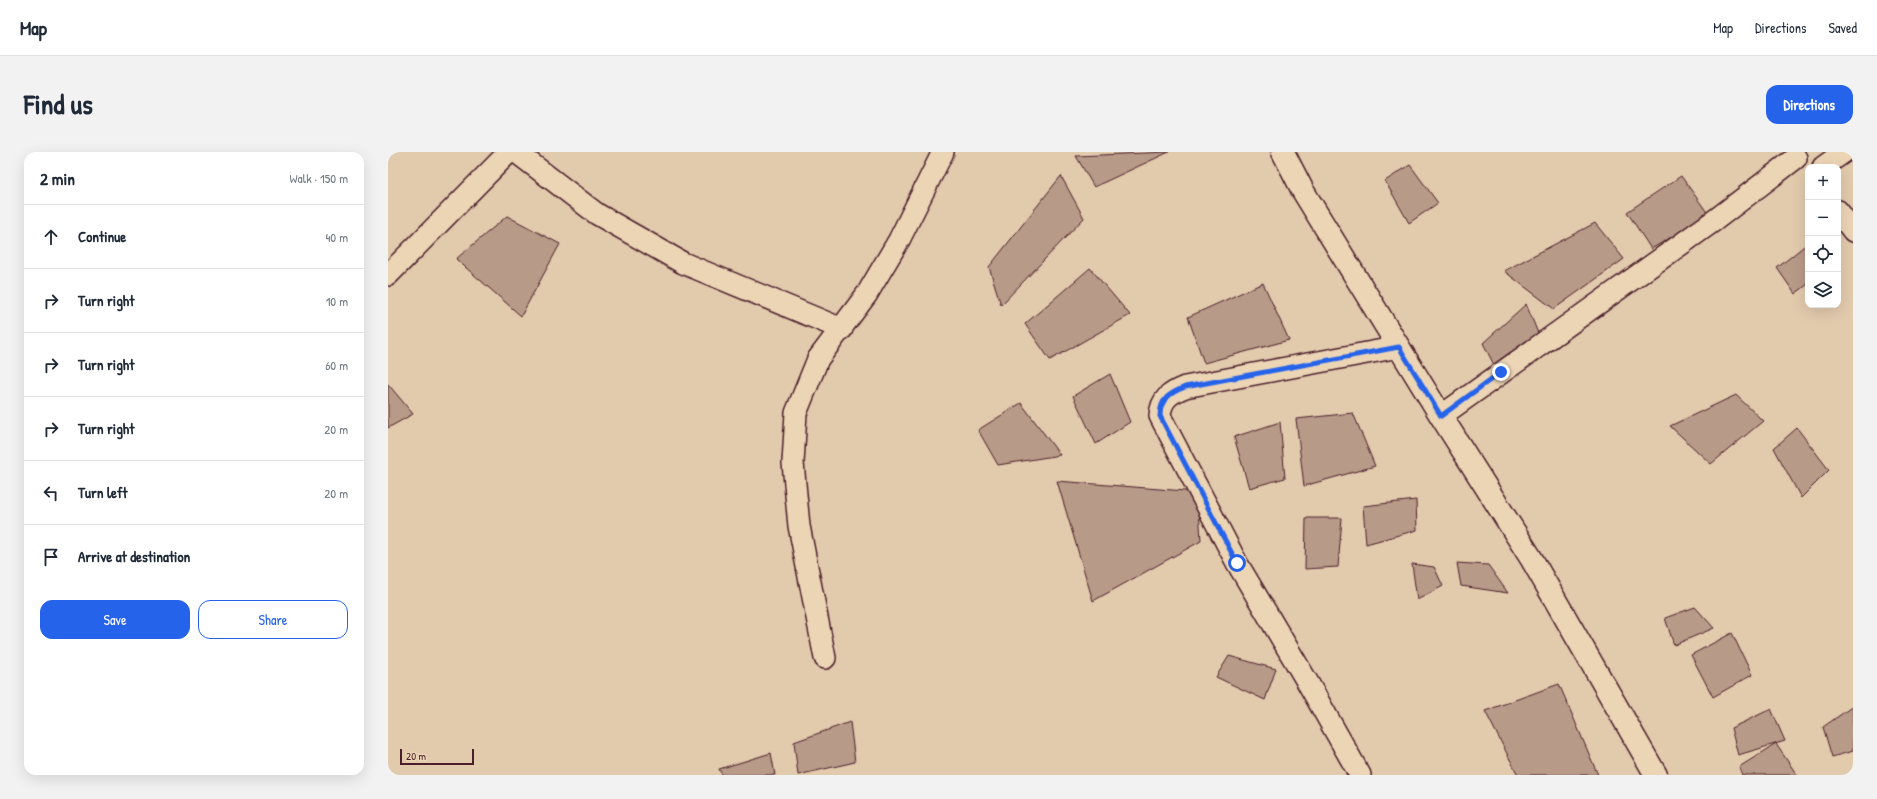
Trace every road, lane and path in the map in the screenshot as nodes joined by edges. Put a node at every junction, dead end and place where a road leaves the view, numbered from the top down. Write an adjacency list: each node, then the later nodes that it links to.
1 (509, 152): 10 (street)
2 (516, 152): 11 (street)
3 (1283, 152): 12 (main road)
4 (1844, 152): 7 (street)
5 (940, 153): 11 (street)
6 (1799, 161): 13 (street)
7 (1827, 164)
8 (1841, 215): 9 (street)
9 (1853, 231)
10 (388, 275)
11 (842, 329): 14 (street)
12 (1399, 347): 13 (main road); 15 (street)
13 (1441, 416): 16 (main road)
14 (825, 658)
15 (1360, 775)
16 (1656, 775)

